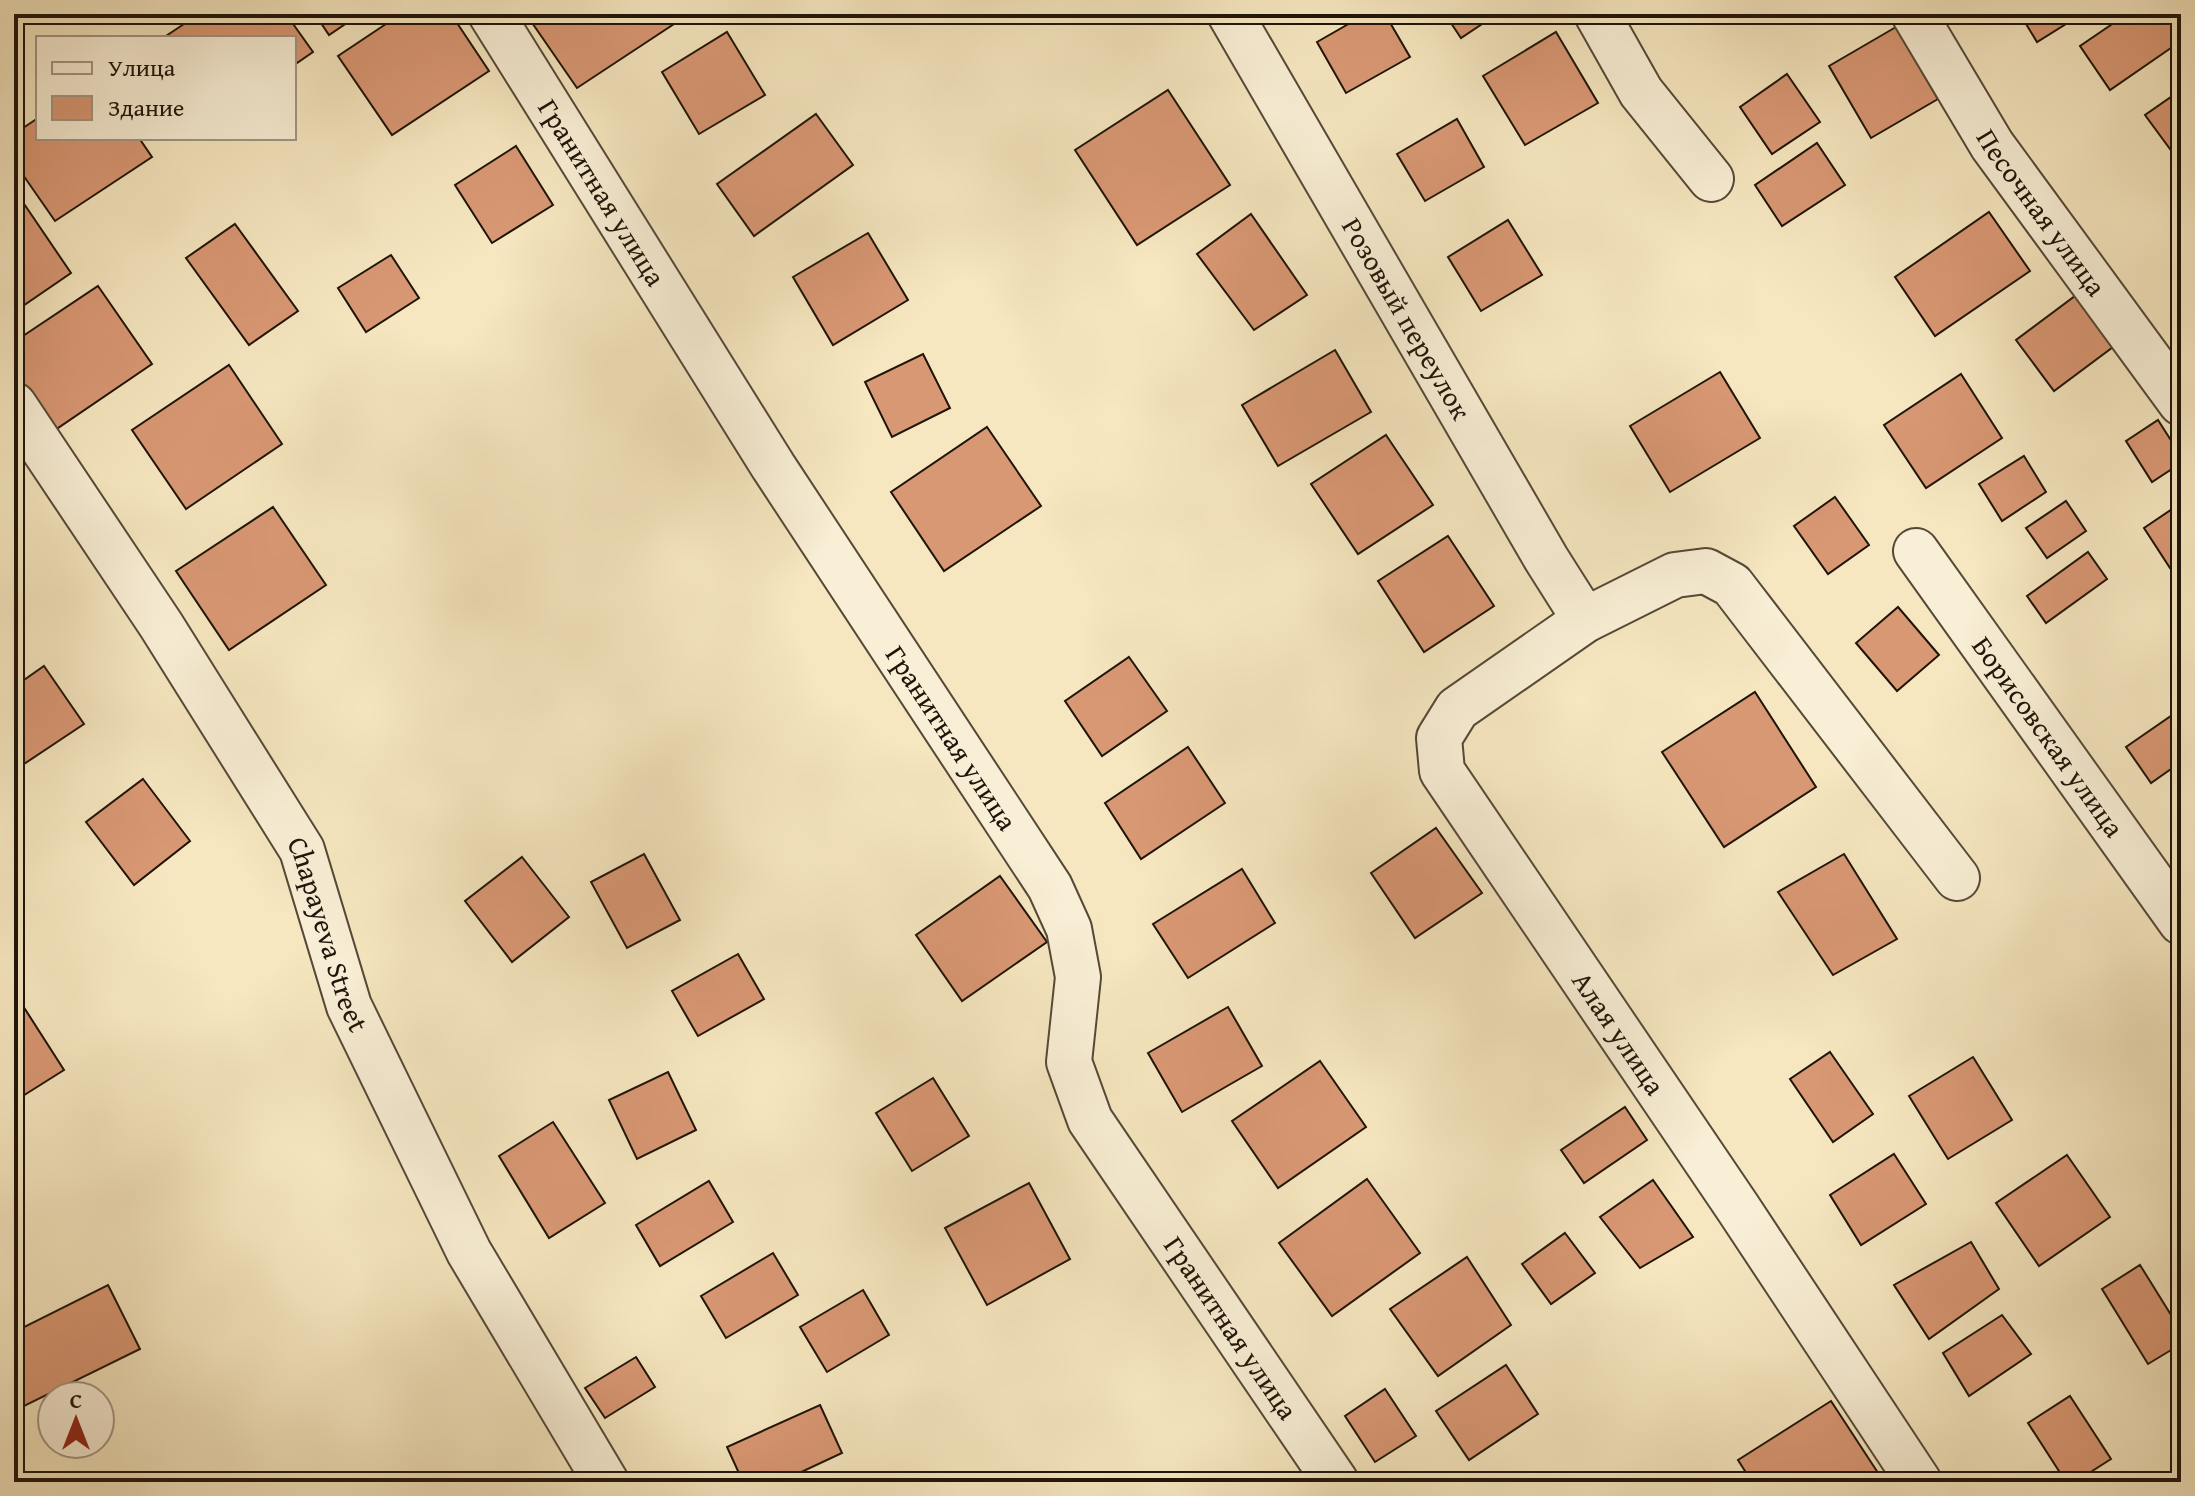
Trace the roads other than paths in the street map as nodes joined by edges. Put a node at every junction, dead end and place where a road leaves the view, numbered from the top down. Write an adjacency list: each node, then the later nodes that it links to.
1 (491, 14): 13 (street, Гранитная улица)
2 (1230, 14): 9 (street, Розовый переулок)
3 (1597, 14): 5 (street)
4 (1914, 14): 6 (street, Песочная улица)
5 (1711, 179)
6 (2181, 403)
7 (14, 405): 12 (street, Chapayeva Street)
8 (1916, 551): 11 (street, Борисовская улица)
9 (1585, 620): 10 (street, Алая улица); 14 (street, Алая улица)
10 (1957, 878)
11 (2181, 922)
12 (606, 1482)
13 (1336, 1482)
14 (1919, 1482)

